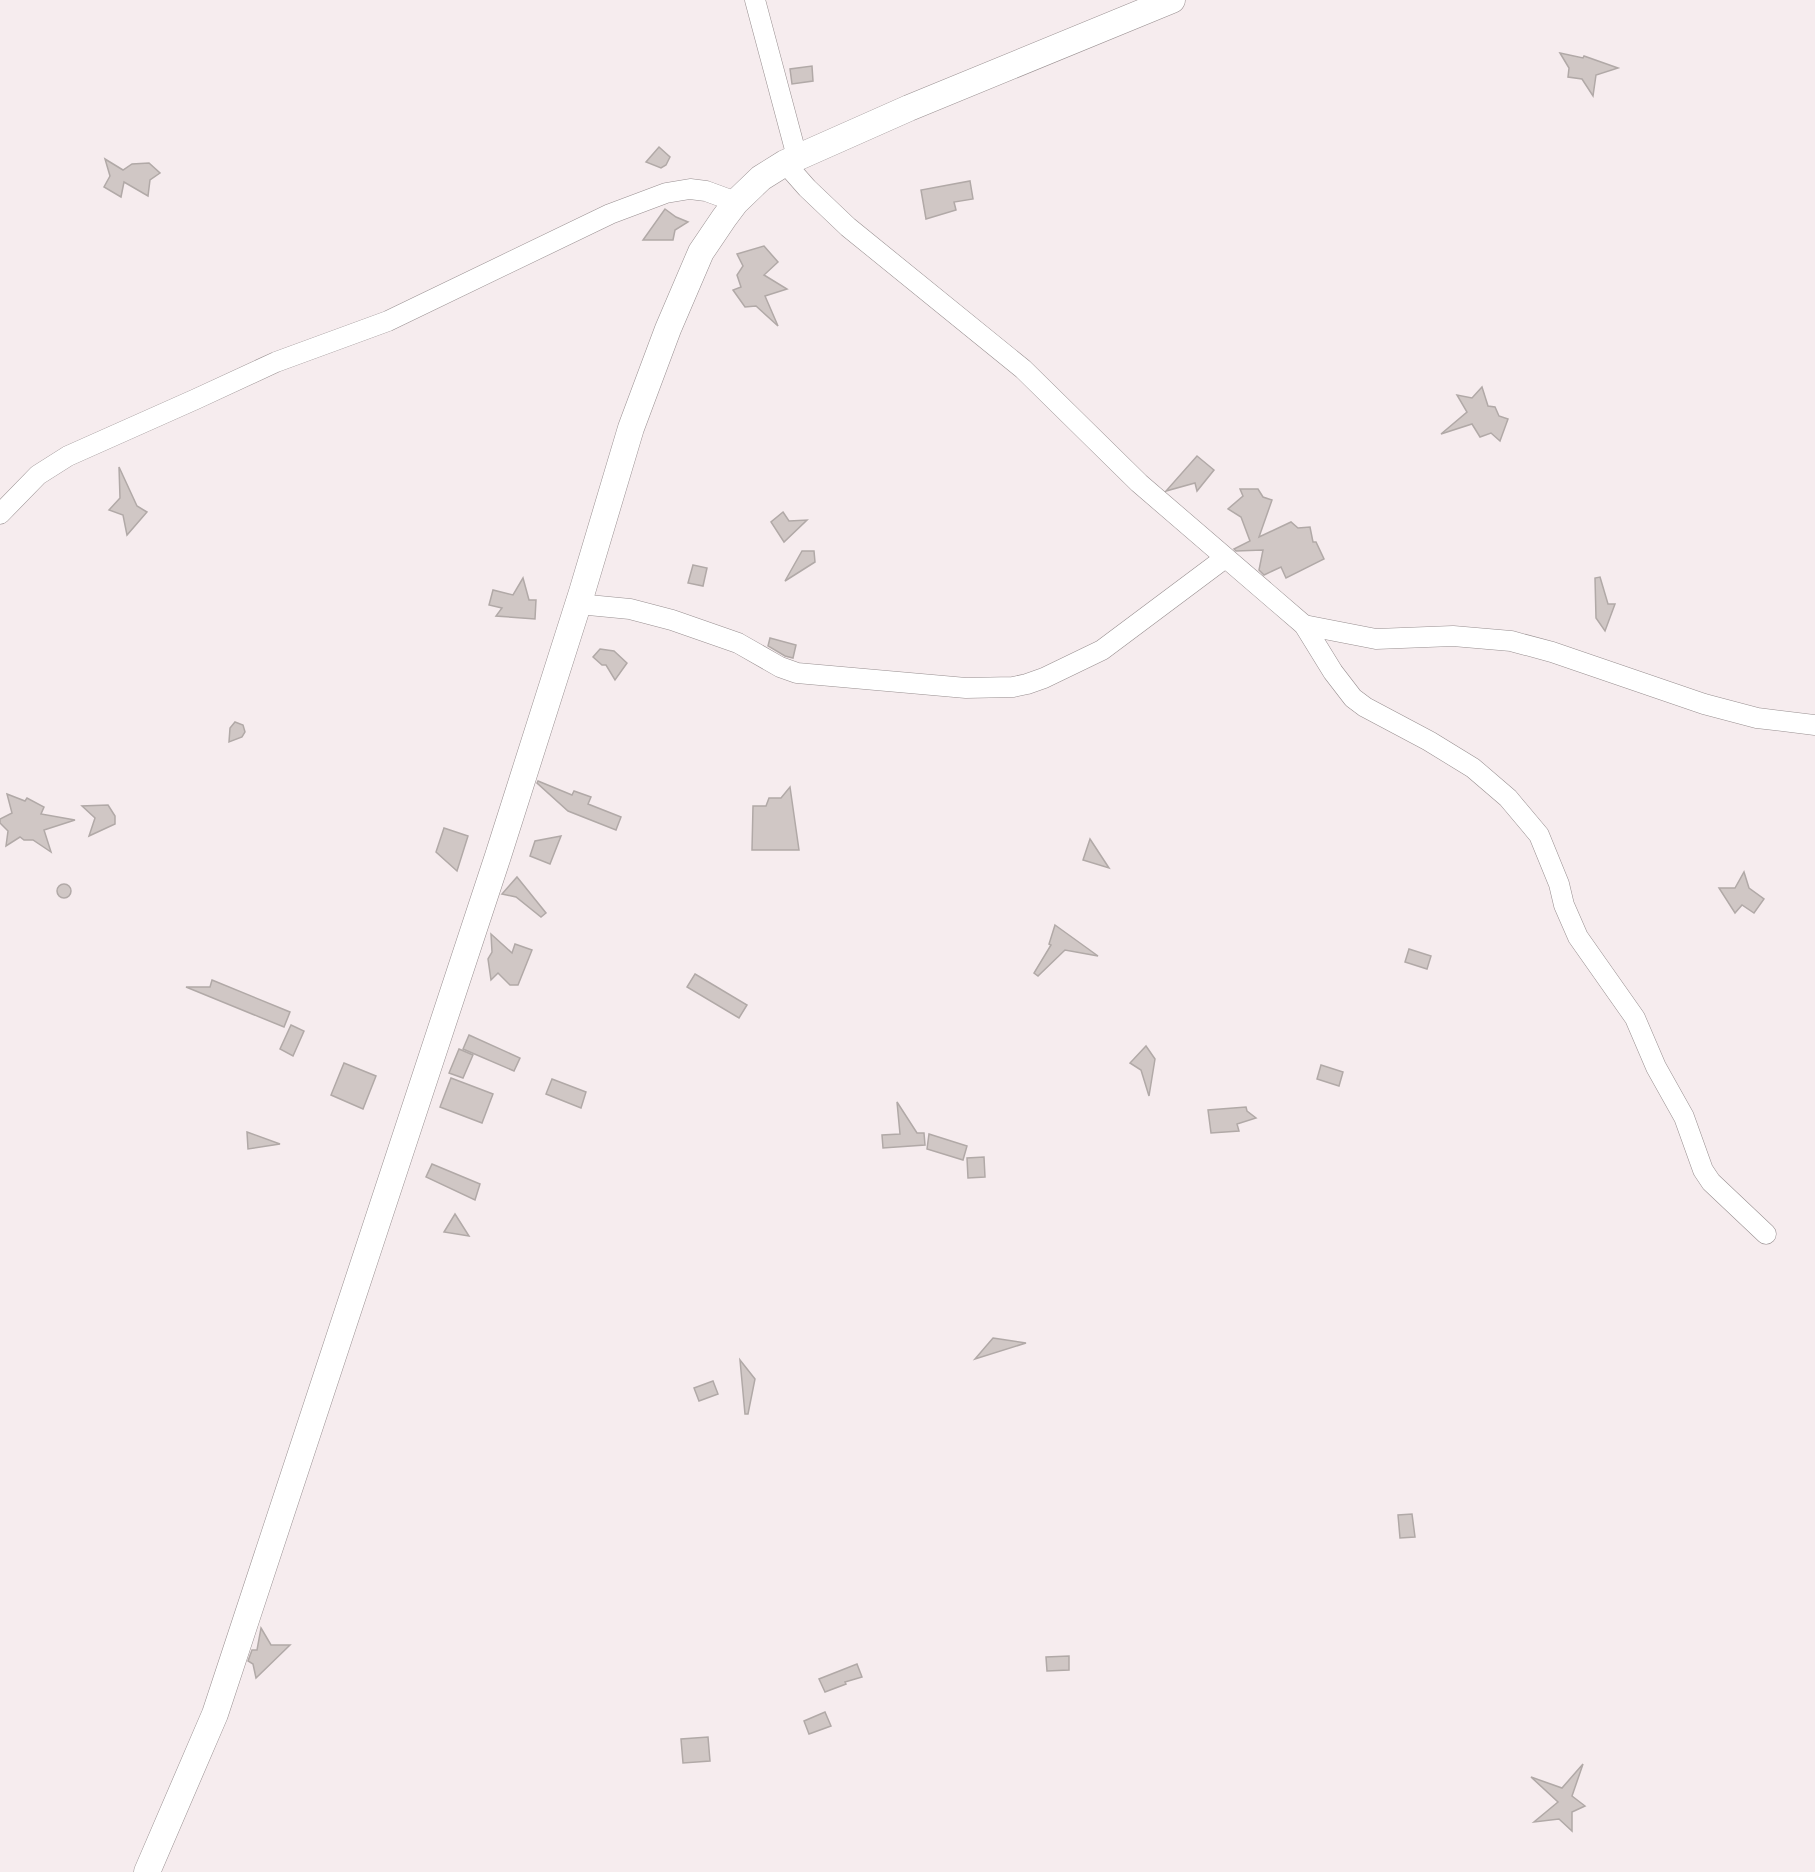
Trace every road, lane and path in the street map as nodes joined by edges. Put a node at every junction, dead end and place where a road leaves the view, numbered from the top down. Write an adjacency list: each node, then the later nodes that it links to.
1 (755, 0): 3 (street)
2 (1172, 0): 3 (main road)
3 (791, 160): 4 (main road); 6 (street)
4 (736, 202): 5 (street); 7 (main road)
5 (0, 514)
6 (1225, 558): 7 (street); 8 (street)
7 (578, 604): 11 (main road)
8 (1304, 625): 9 (street); 10 (street)
9 (1815, 725)
10 (1766, 1234)
11 (147, 1872)

